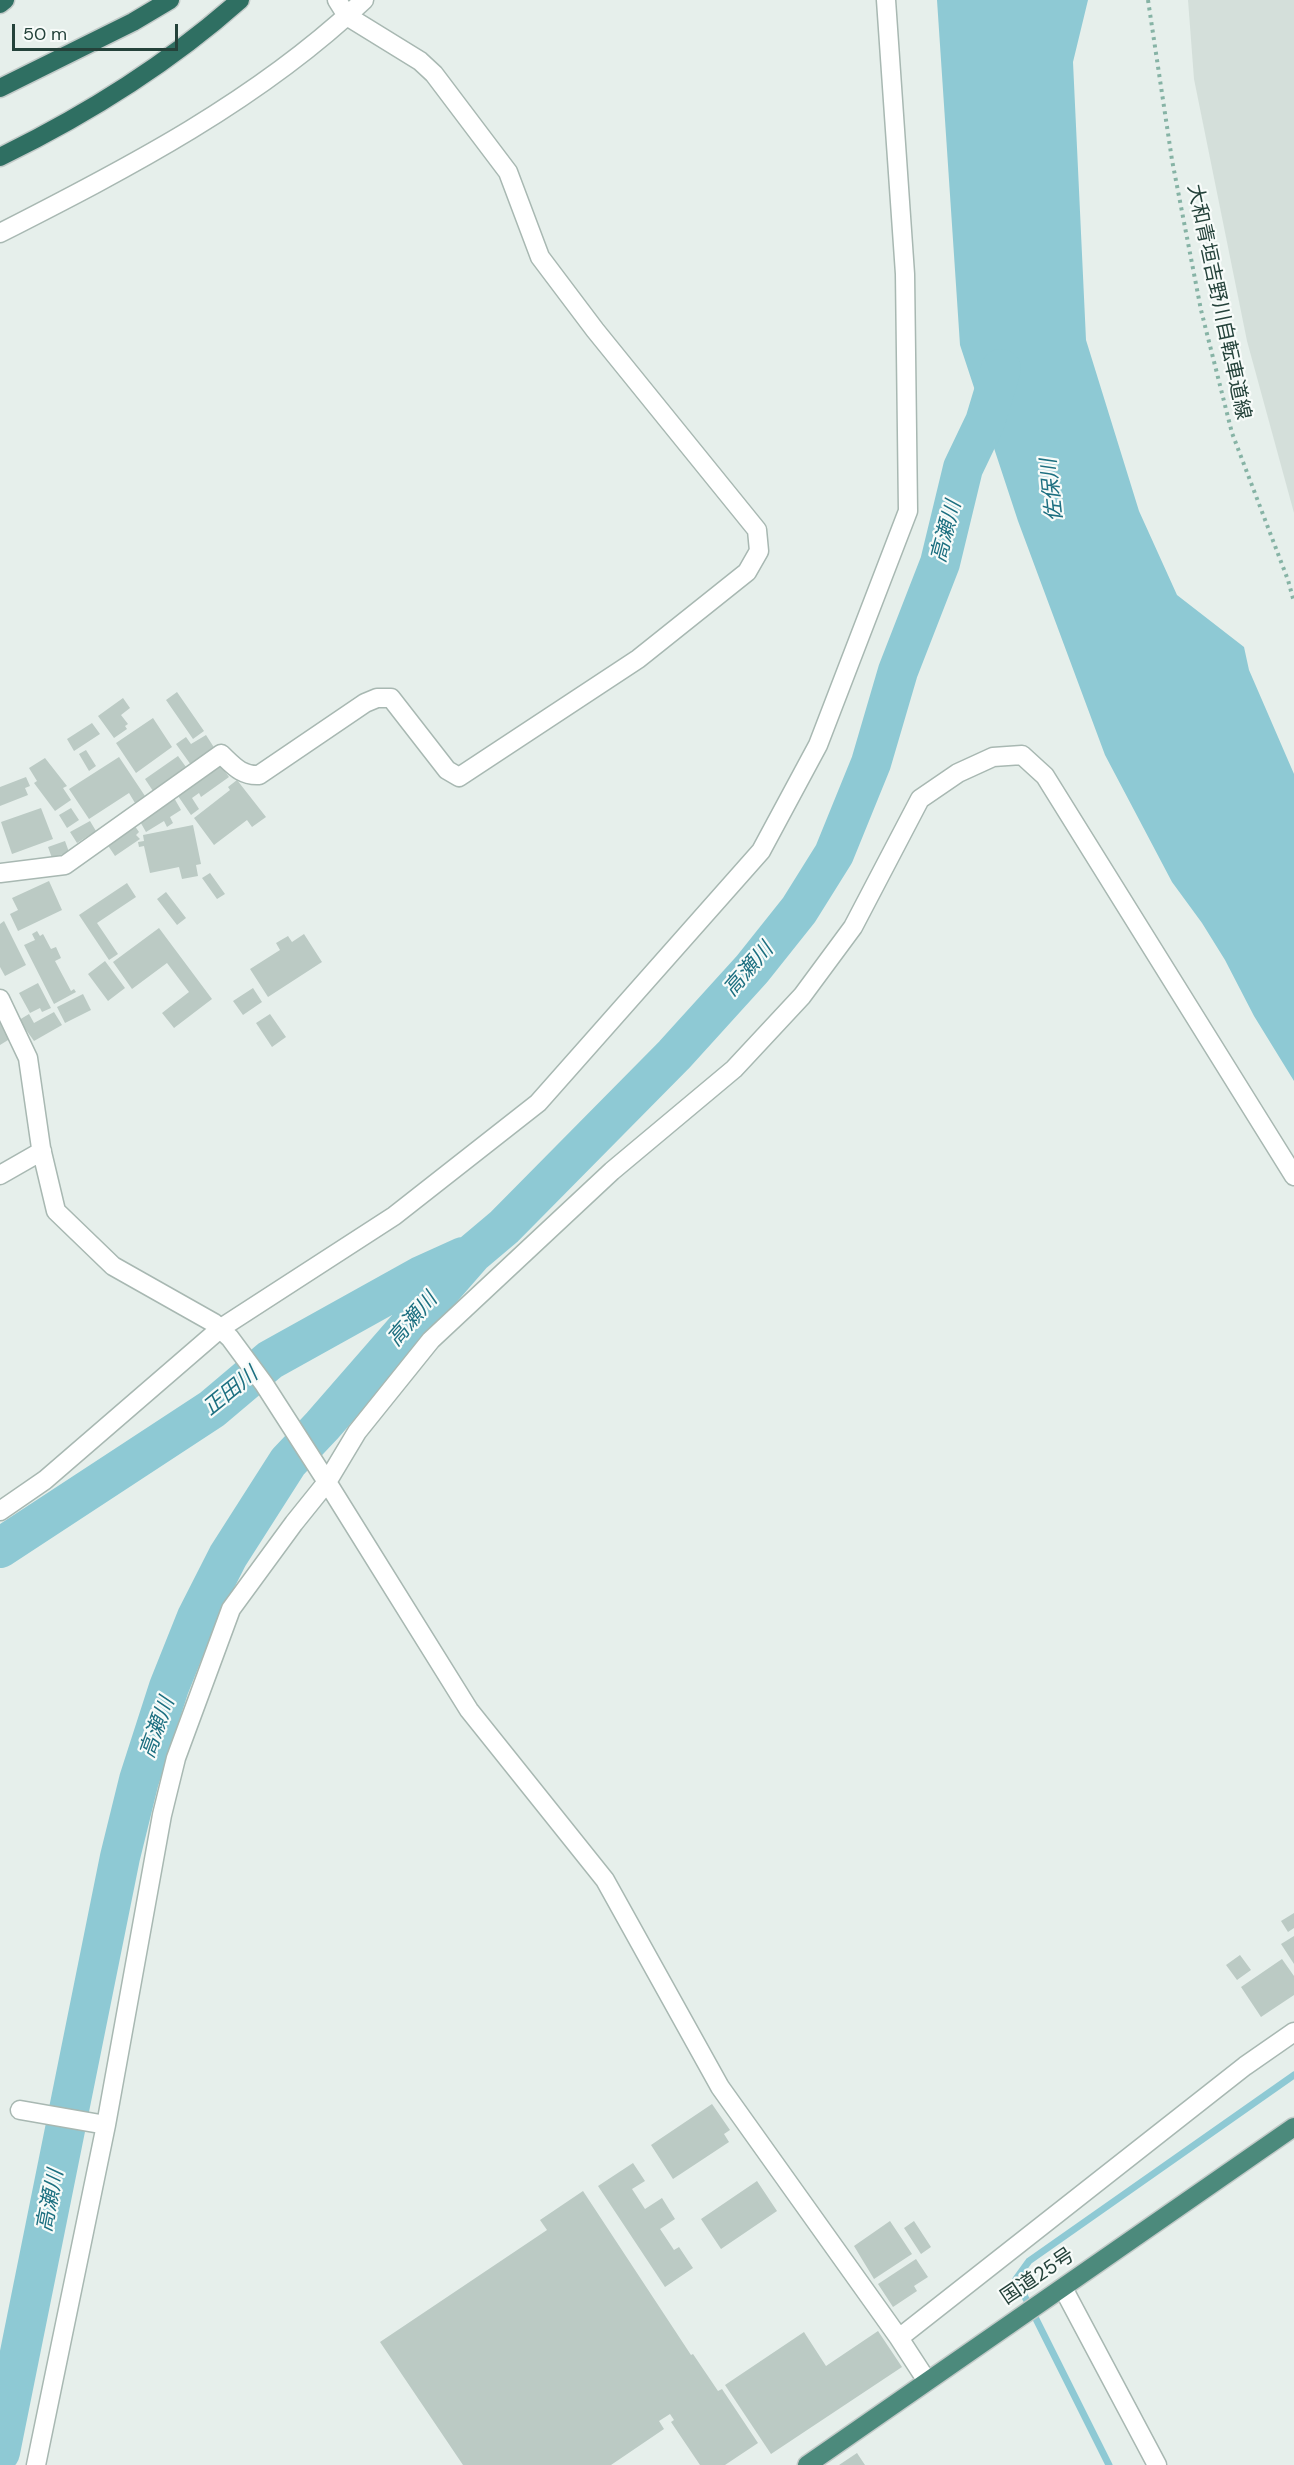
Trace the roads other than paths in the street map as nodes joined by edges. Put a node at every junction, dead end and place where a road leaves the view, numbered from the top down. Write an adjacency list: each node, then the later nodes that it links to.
1 (5, 0): 7 (highway)
2 (171, 0): 9 (highway)
3 (240, 0): 10 (highway)
4 (337, 0): 8 (street)
5 (364, 0): 8 (street)
6 (886, 0): 17 (street)
7 (0, 4)
8 (347, 16): 11 (street); 12 (street)
9 (0, 88)
10 (0, 157)
11 (0, 233)
12 (0, 873)
13 (0, 999): 14 (street)
14 (42, 1151): 15 (street); 17 (street)
15 (0, 1175)
16 (1294, 1176): 18 (street)
17 (221, 1328): 18 (street); 19 (street)
18 (325, 1479): 22 (street); 25 (street)
19 (0, 1511)
20 (1294, 2031): 25 (street)
21 (20, 2110): 22 (street)
22 (102, 2124): 27 (street)
23 (1294, 2127): 24 (highway, 国道25号)
24 (1063, 2288): 26 (highway, 国道25号); 29 (street)
25 (899, 2338): 26 (street)
26 (927, 2382): 28 (highway, 国道25号)
27 (36, 2465)
28 (807, 2465)
29 (1157, 2465)

